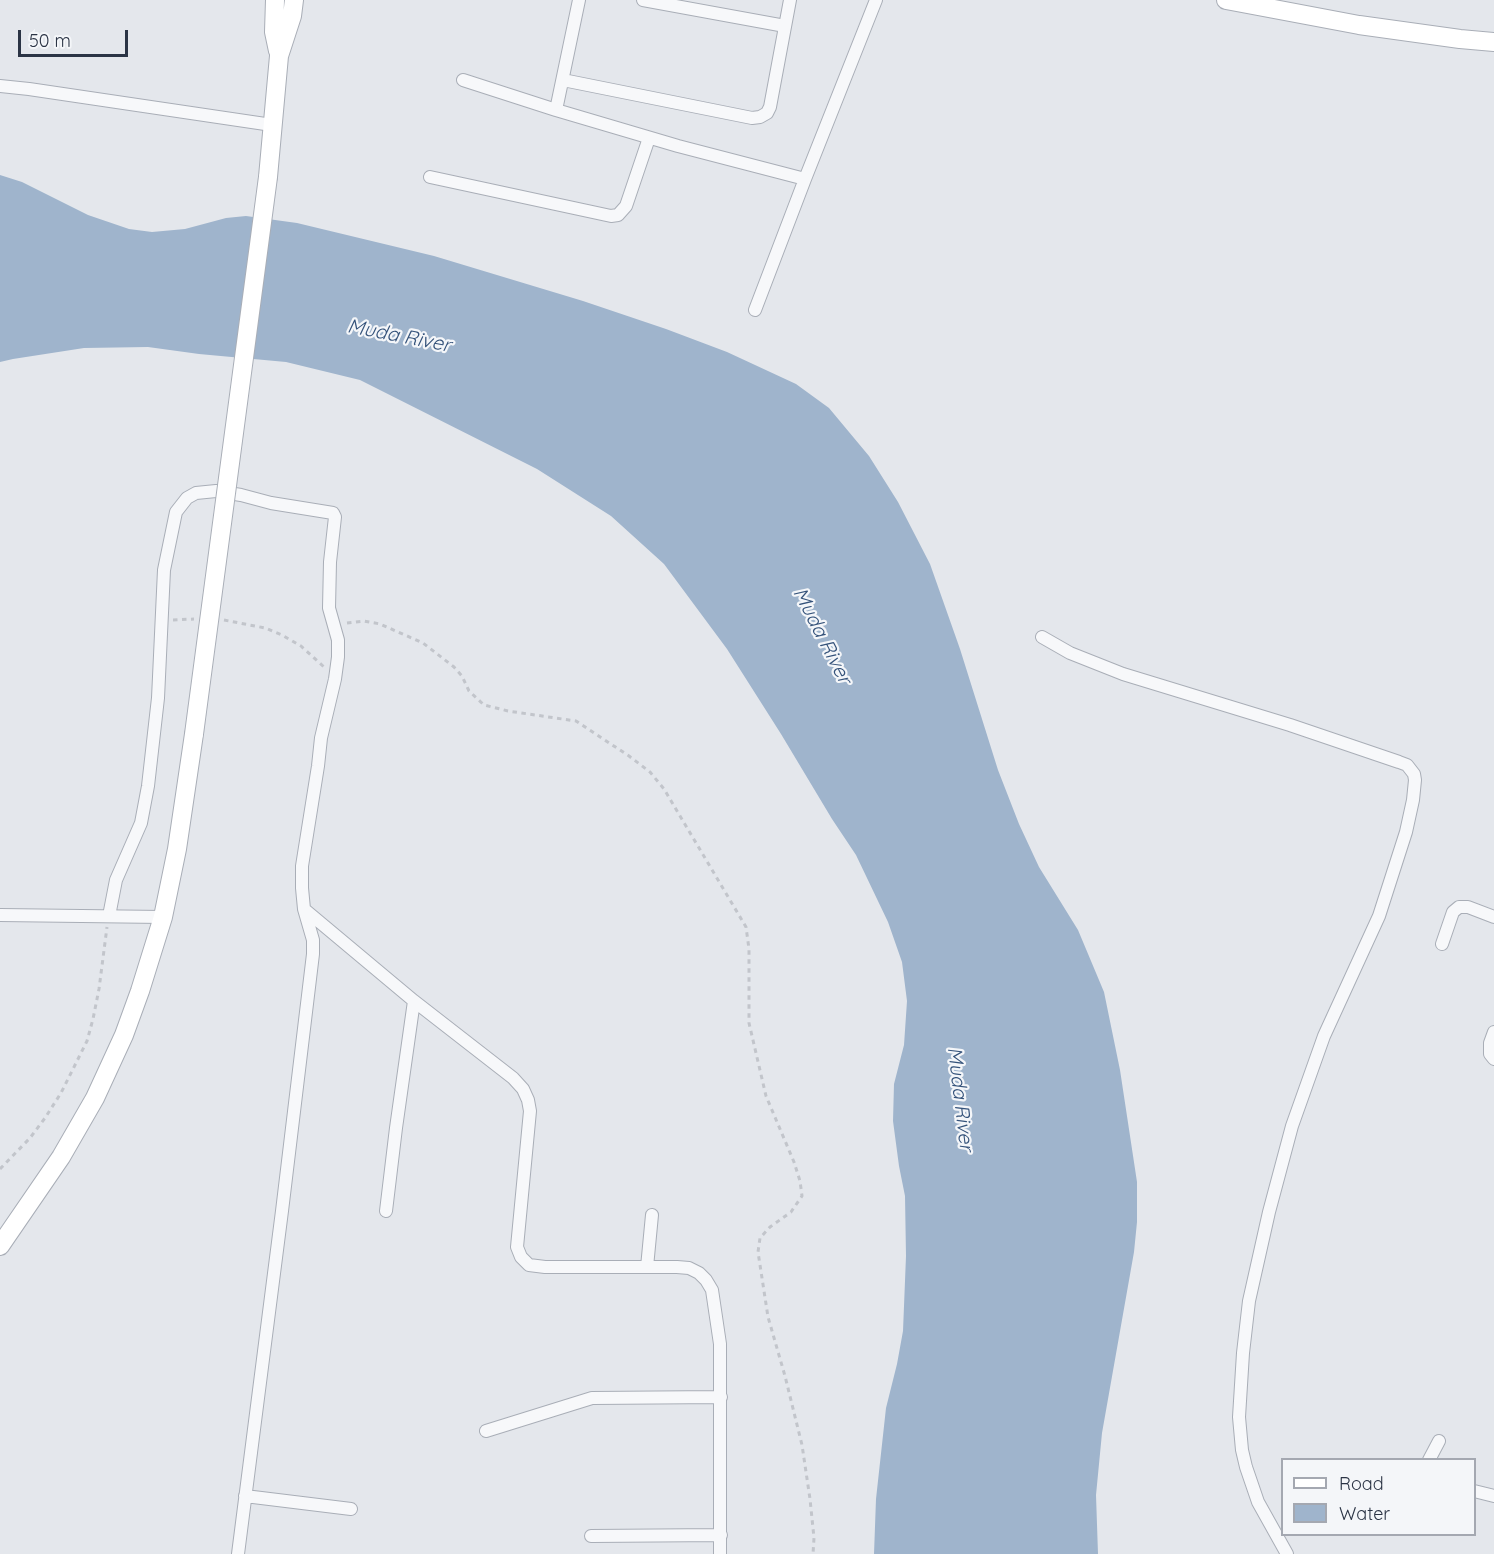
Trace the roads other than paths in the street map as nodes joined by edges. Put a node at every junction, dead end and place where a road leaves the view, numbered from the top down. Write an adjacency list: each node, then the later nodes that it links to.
1 (275, 0): 10 (main road)
2 (294, 0): 10 (main road)
3 (579, 0): 12 (street)
4 (643, 0): 8 (street)
5 (790, 0): 8 (street)
6 (876, 0): 18 (street)
7 (1226, 0): 9 (main road)
8 (785, 26): 12 (street)
9 (1494, 42)
10 (279, 56): 15 (main road)
11 (463, 80): 14 (street)
12 (563, 80): 14 (street)
13 (0, 86): 15 (street)
14 (556, 110): 16 (street)
15 (272, 125): 24 (main road, bridge)
16 (649, 138): 17 (street); 18 (street)
17 (430, 177)
18 (805, 178): 19 (street)
19 (755, 310)
20 (1042, 637): 46 (street)
21 (304, 909): 23 (street); 27 (street); 39 (street)
22 (0, 915): 23 (street)
23 (109, 916): 24 (street)
24 (163, 917): 32 (main road)
25 (1494, 917): 26 (street)
26 (1442, 944)
27 (414, 1001): 30 (street); 33 (street)
28 (1494, 1032): 29 (street)
29 (1494, 1059)
30 (386, 1211)
31 (652, 1215): 33 (street)
32 (0, 1246)
33 (647, 1267): 34 (street)
34 (720, 1397): 35 (street); 42 (street)
35 (486, 1431)
36 (1438, 1441): 37 (street)
37 (1430, 1458)
38 (1476, 1492): 40 (street)
39 (245, 1496): 41 (street); 44 (street)
40 (1494, 1496)
41 (351, 1509)
42 (721, 1535): 43 (street); 45 (street)
43 (591, 1536)
44 (238, 1554)
45 (720, 1554)
46 (1287, 1554)

